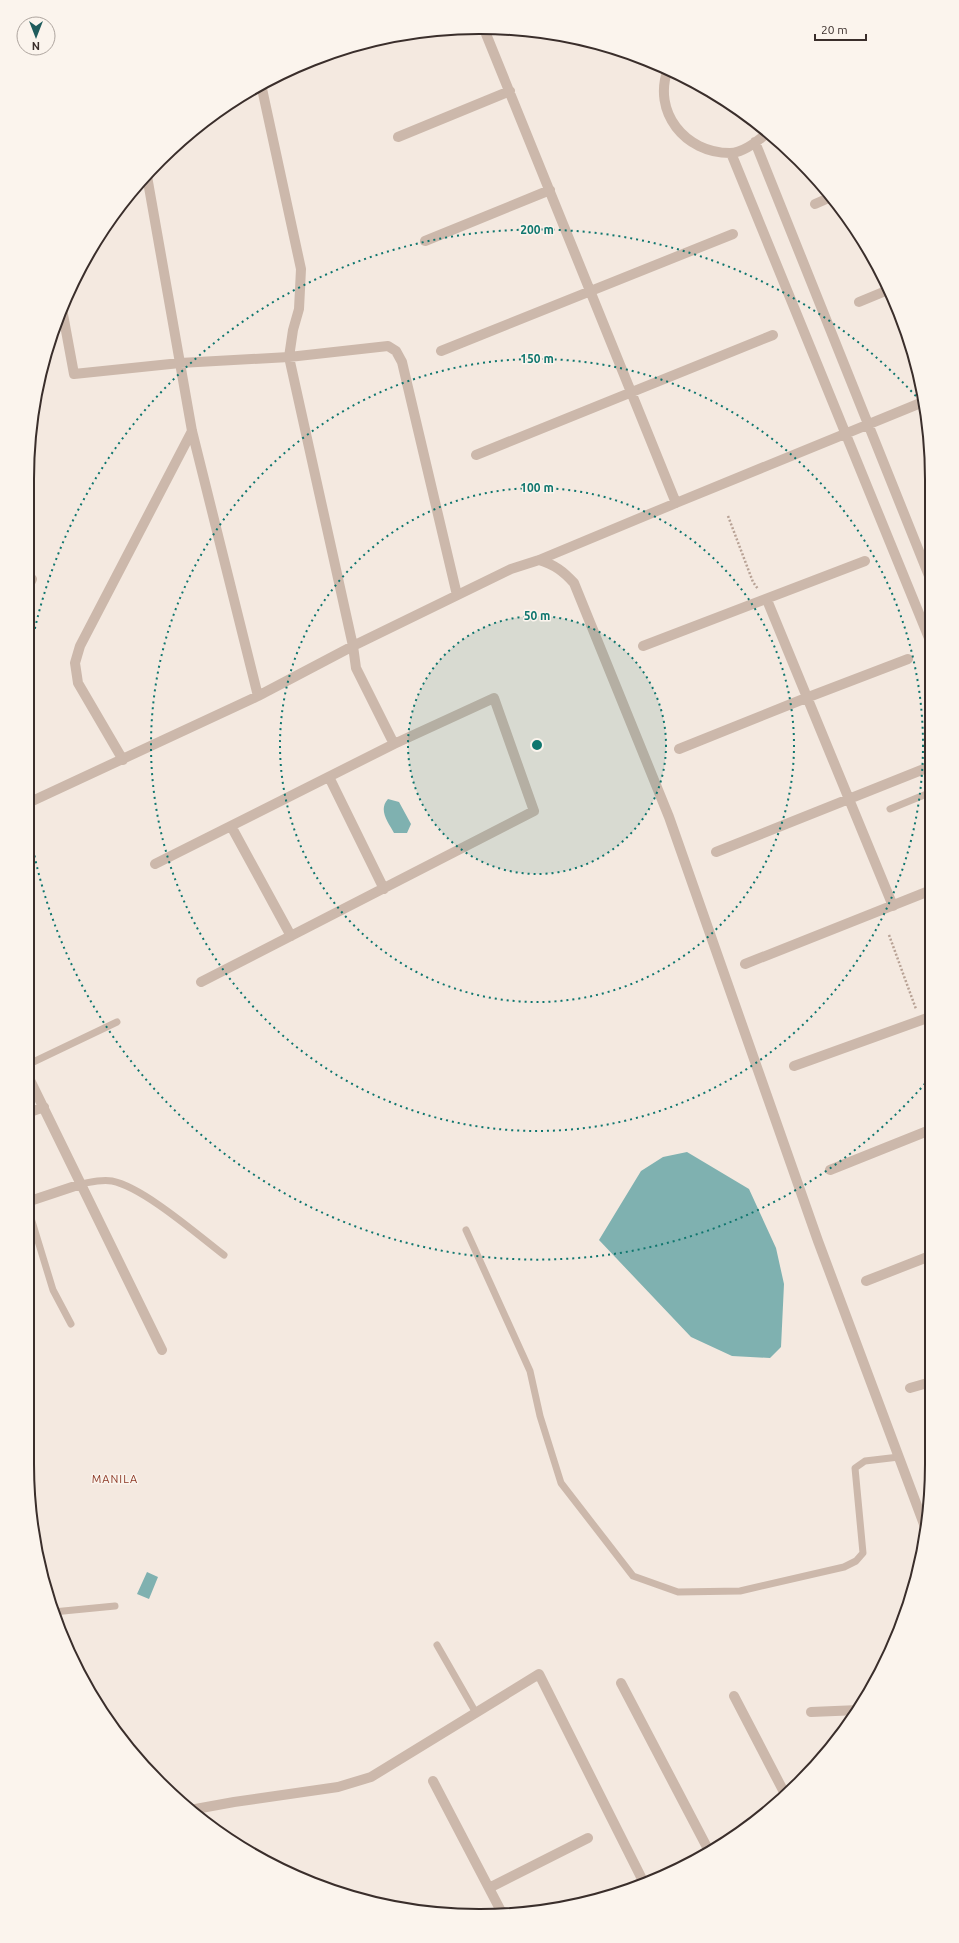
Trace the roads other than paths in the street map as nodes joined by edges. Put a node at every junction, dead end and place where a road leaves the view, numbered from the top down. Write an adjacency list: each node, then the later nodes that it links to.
1 (486, 34): 4 (street)
2 (667, 75): 8 (street)
3 (262, 91): 21 (street)
4 (510, 91): 6 (street); 10 (street)
5 (763, 136): 7 (street)
6 (398, 138)
7 (755, 142): 8 (street); 25 (street)
8 (731, 153): 27 (street)
9 (148, 182): 22 (street)
10 (550, 190): 14 (street); 15 (street)
11 (826, 199): 12 (street)
12 (814, 204)
13 (733, 234): 15 (street)
14 (424, 240)
15 (590, 291): 20 (street); 23 (street)
16 (883, 292): 17 (street)
17 (858, 302)
18 (64, 320): 22 (street)
19 (773, 335): 23 (street)
20 (440, 351)
21 (289, 358): 22 (street); 33 (street); 36 (street)
22 (180, 363): 26 (street)
23 (631, 393): 28 (street); 29 (street)
24 (918, 404): 25 (street)
25 (867, 425): 27 (street); 32 (street)
26 (192, 432): 39 (street); 43 (street)
27 (846, 433): 29 (street); 35 (street)
28 (476, 455)
29 (676, 503): 30 (street)
30 (539, 560): 33 (street); 79 (street)
31 (865, 561): 34 (street)
32 (925, 566)
33 (456, 595): 36 (street)
34 (767, 600): 37 (street); 40 (street)
35 (925, 628)
36 (353, 646): 39 (street); 41 (street)
37 (643, 646)
38 (908, 659): 40 (street)
39 (258, 696): 43 (street)
40 (806, 698): 42 (street); 48 (street)
41 (394, 744): 45 (street); 53 (street)
42 (679, 749)
43 (122, 760): 47 (street)
44 (925, 769): 48 (street)
45 (329, 777): 50 (street); 53 (street)
46 (925, 795): 49 (lane)
47 (34, 800)
48 (848, 800): 51 (street); 55 (street)
49 (890, 809)
50 (231, 826): 52 (street); 56 (street)
51 (716, 852)
52 (155, 864)
53 (384, 889): 56 (street)
54 (925, 894): 55 (street)
55 (892, 906): 57 (street)
56 (290, 936): 58 (street)
57 (745, 964)
58 (201, 982)
59 (925, 1019): 62 (street)
60 (117, 1022): 61 (lane)
61 (34, 1062)
62 (794, 1066)
63 (34, 1088): 64 (street)
64 (44, 1108): 65 (street); 68 (street)
65 (34, 1111)
66 (925, 1132): 67 (street)
67 (830, 1170)
68 (81, 1184): 69 (street); 72 (lane); 76 (street)
69 (34, 1201)
70 (34, 1227): 75 (lane)
71 (466, 1230): 79 (lane)
72 (224, 1256)
73 (925, 1258): 74 (street)
74 (866, 1281)
75 (71, 1324)
76 (162, 1350)
77 (925, 1384): 78 (street)
78 (910, 1388)
79 (899, 1457): 80 (street)
80 (922, 1516)
81 (115, 1606): 82 (lane)
82 (60, 1611)
83 (437, 1645): 88 (lane)
84 (621, 1683): 93 (street)
85 (734, 1696): 90 (street)
86 (850, 1710): 87 (street)
87 (811, 1712)
88 (476, 1713): 91 (street); 94 (street)
89 (433, 1781): 95 (street)
90 (783, 1790)
91 (198, 1809)
92 (588, 1838): 95 (street)
93 (707, 1846)
94 (642, 1878)
95 (489, 1888): 96 (street)
96 (500, 1908)

